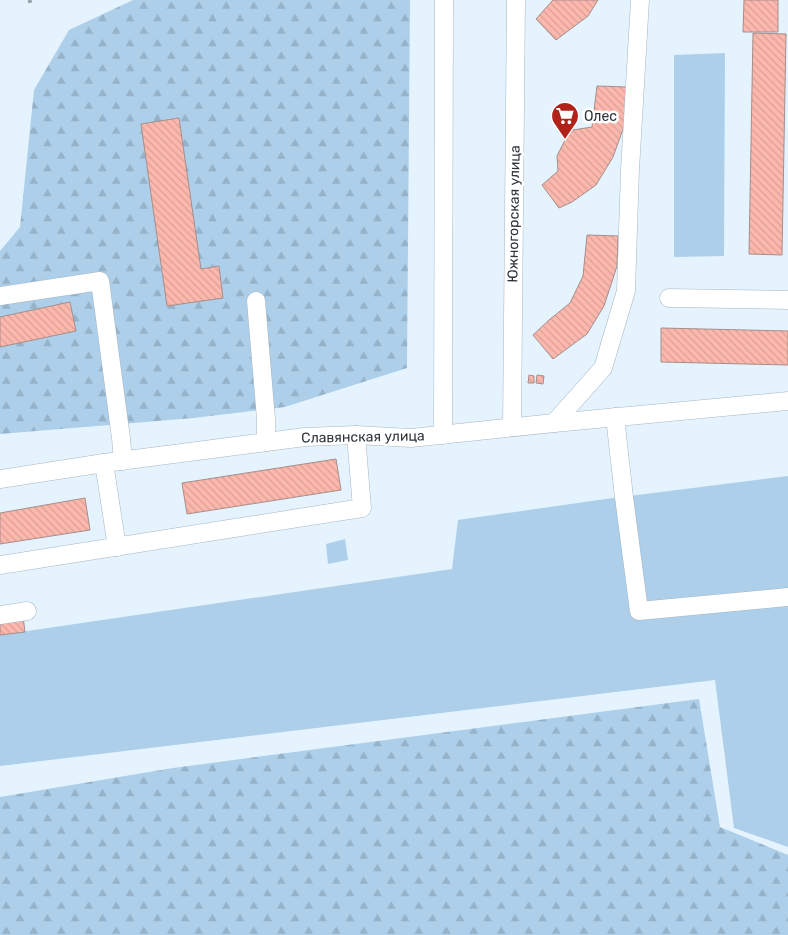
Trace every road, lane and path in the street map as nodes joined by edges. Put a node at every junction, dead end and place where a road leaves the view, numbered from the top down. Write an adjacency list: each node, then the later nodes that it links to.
1 (34, 0): 5 (path)
2 (444, 0): 15 (street)
3 (516, 0): 13 (street, Южногорская улица)
4 (640, 0): 12 (street)
5 (28, 2)
6 (0, 296): 17 (street)
7 (669, 298): 8 (street)
8 (788, 300)
9 (256, 301): 16 (street)
10 (788, 401): 11 (street, Славянская улица)
11 (615, 417): 12 (street, Славянская улица); 22 (street)
12 (554, 423): 13 (street, Славянская улица)
13 (512, 427): 15 (street, Славянская улица)
14 (356, 435): 15 (street, Славянская улица); 16 (street, Славянская улица); 20 (street)
15 (443, 435)
16 (266, 442): 17 (street, Славянская улица)
17 (123, 461): 18 (street, Славянская улица)
18 (104, 463): 19 (street, Славянская улица); 20 (street)
19 (0, 479)
20 (117, 547): 21 (street)
21 (0, 565)
22 (788, 597)
23 (27, 611): 24 (street)
24 (0, 615)

